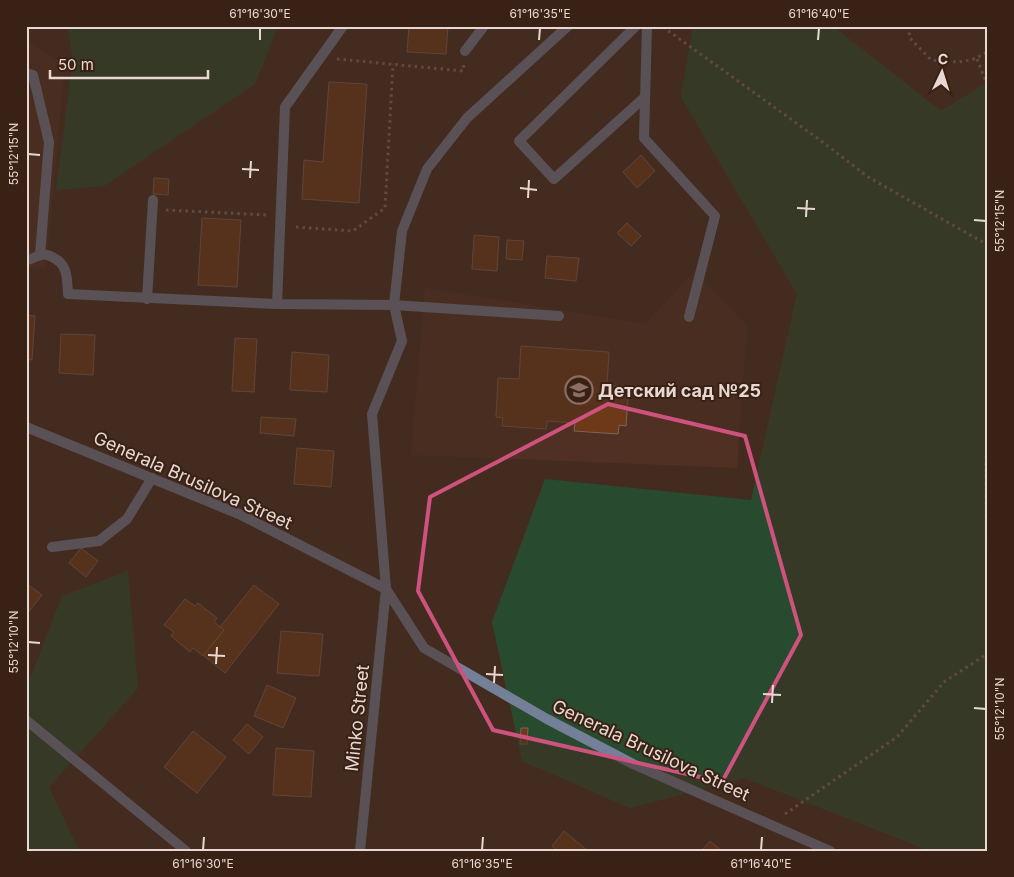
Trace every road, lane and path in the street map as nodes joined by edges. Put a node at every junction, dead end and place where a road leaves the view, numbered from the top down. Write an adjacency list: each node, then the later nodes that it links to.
1 (343, 26): 10 (street)
2 (484, 26): 8 (street)
3 (568, 26): 23 (street, Minko Street)
4 (636, 26): 15 (street)
5 (646, 26): 15 (street)
6 (661, 26): 18 (path)
7 (910, 26): 11 (path)
8 (465, 51): 12 (path)
9 (988, 51): 11 (path)
10 (321, 57): 12 (path); 17 (street)
11 (977, 59): 14 (path)
12 (393, 64): 17 (path)
13 (26, 73): 19 (street)
14 (988, 88)
15 (645, 97): 25 (street)
16 (153, 205): 17 (path); 21 (street)
17 (280, 220): 22 (street)
18 (988, 245)
19 (40, 254): 20 (street); 21 (street)
20 (26, 260)
21 (147, 298): 22 (street)
22 (277, 304): 23 (street)
23 (394, 305): 24 (street); 30 (street, Minko Street)
24 (559, 316)
25 (689, 317)
26 (988, 410): 31 (path)
27 (26, 427): 28 (street, Generala Brusilova Street)
28 (152, 478): 29 (street); 30 (street, Generala Brusilova Street)
29 (52, 547)
30 (386, 589): 33 (street, Generala Brusilova Street); 35 (street, Minko Street)
31 (988, 654): 33 (path)
32 (26, 720): 34 (street)
33 (770, 824): 36 (street, Generala Brusilova Street)
34 (186, 851)
35 (360, 851)
36 (830, 851)

